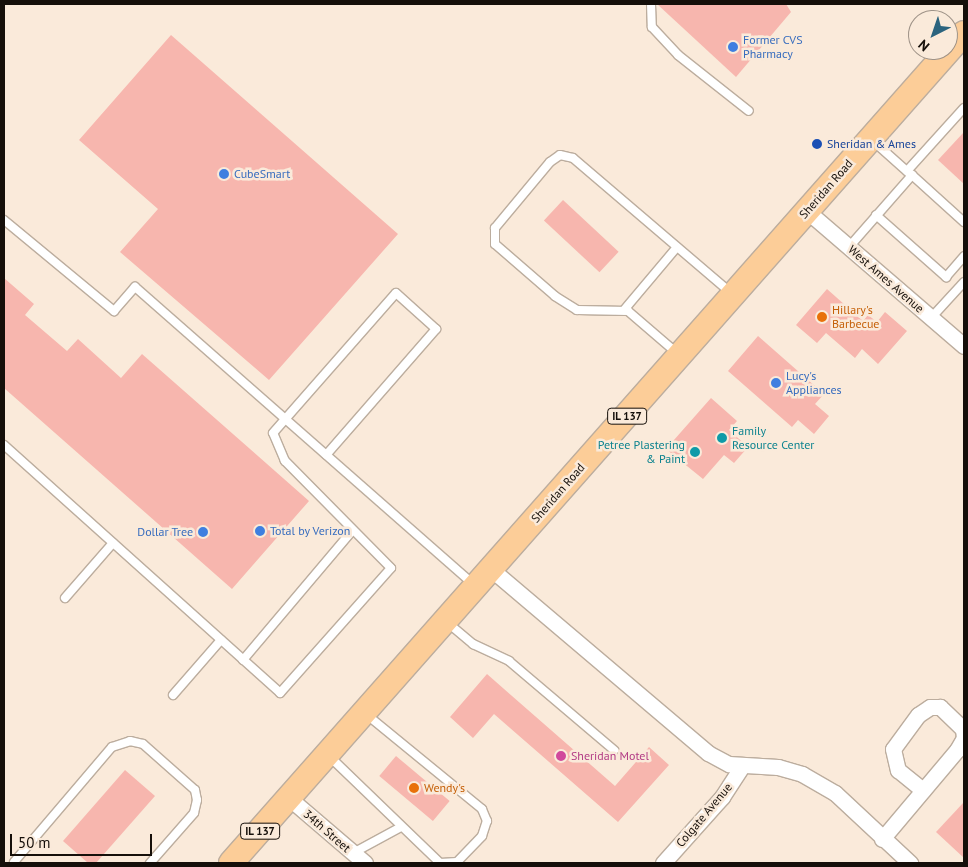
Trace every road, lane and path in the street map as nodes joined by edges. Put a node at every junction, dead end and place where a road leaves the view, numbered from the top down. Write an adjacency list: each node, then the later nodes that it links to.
1 (651, 4): 4 (lane)
2 (964, 33): 5 (main road, Sheridan Road / IL 137)
3 (964, 108): 6 (lane)
4 (749, 112)
5 (871, 139): 6 (lane); 7 (main road, Sheridan Road / IL 137)
6 (909, 173): 8 (lane); 10 (lane)
7 (807, 211): 12 (street, West Ames Avenue); 15 (main road, Sheridan Road / IL 137)
8 (876, 215): 12 (lane); 13 (lane)
9 (4, 220): 20 (lane)
10 (964, 222)
11 (677, 247): 15 (lane); 16 (lane); 16 (lane)
12 (849, 247): 17 (street, West Ames Avenue)
13 (964, 256)
14 (964, 282): 17 (lane)
15 (733, 295): 19 (main road, Sheridan Road / IL 137)
16 (624, 310): 19 (lane)
17 (931, 318): 18 (street, West Ames Avenue)
18 (964, 346)
19 (680, 355): 25 (main road, Sheridan Road / IL 137)
20 (284, 419): 22 (lane); 22 (lane); 23 (lane)
21 (4, 445): 24 (lane)
22 (326, 455): 26 (lane)
23 (352, 531): 30 (lane); 30 (lane)
24 (113, 543): 27 (lane); 29 (lane)
25 (492, 569): 26 (main road, Sheridan Road / IL 137); 35 (street)
26 (476, 586): 28 (main road, Sheridan Road / IL 137)
27 (64, 598)
28 (446, 620): 32 (main road, Sheridan Road / IL 137); 33 (lane)
29 (221, 640): 30 (lane); 31 (lane)
30 (243, 660)
31 (173, 695)
32 (364, 713): 34 (main road, Sheridan Road / IL 137); 38 (lane)
33 (614, 750)
34 (328, 754): 37 (main road, Sheridan Road / IL 137); 38 (lane)
35 (743, 765): 39 (street); 44 (street, Colgate Avenue)
36 (923, 790): 36 (street); 39 (street)
37 (289, 798): 40 (street, 34th Street); 43 (main road, Sheridan Road / IL 137)
38 (401, 827): 40 (lane)
39 (882, 839): 45 (street)
40 (359, 858)
41 (14, 862): 42 (lane)
42 (150, 863)
43 (231, 863)
44 (663, 863)
45 (910, 863)

